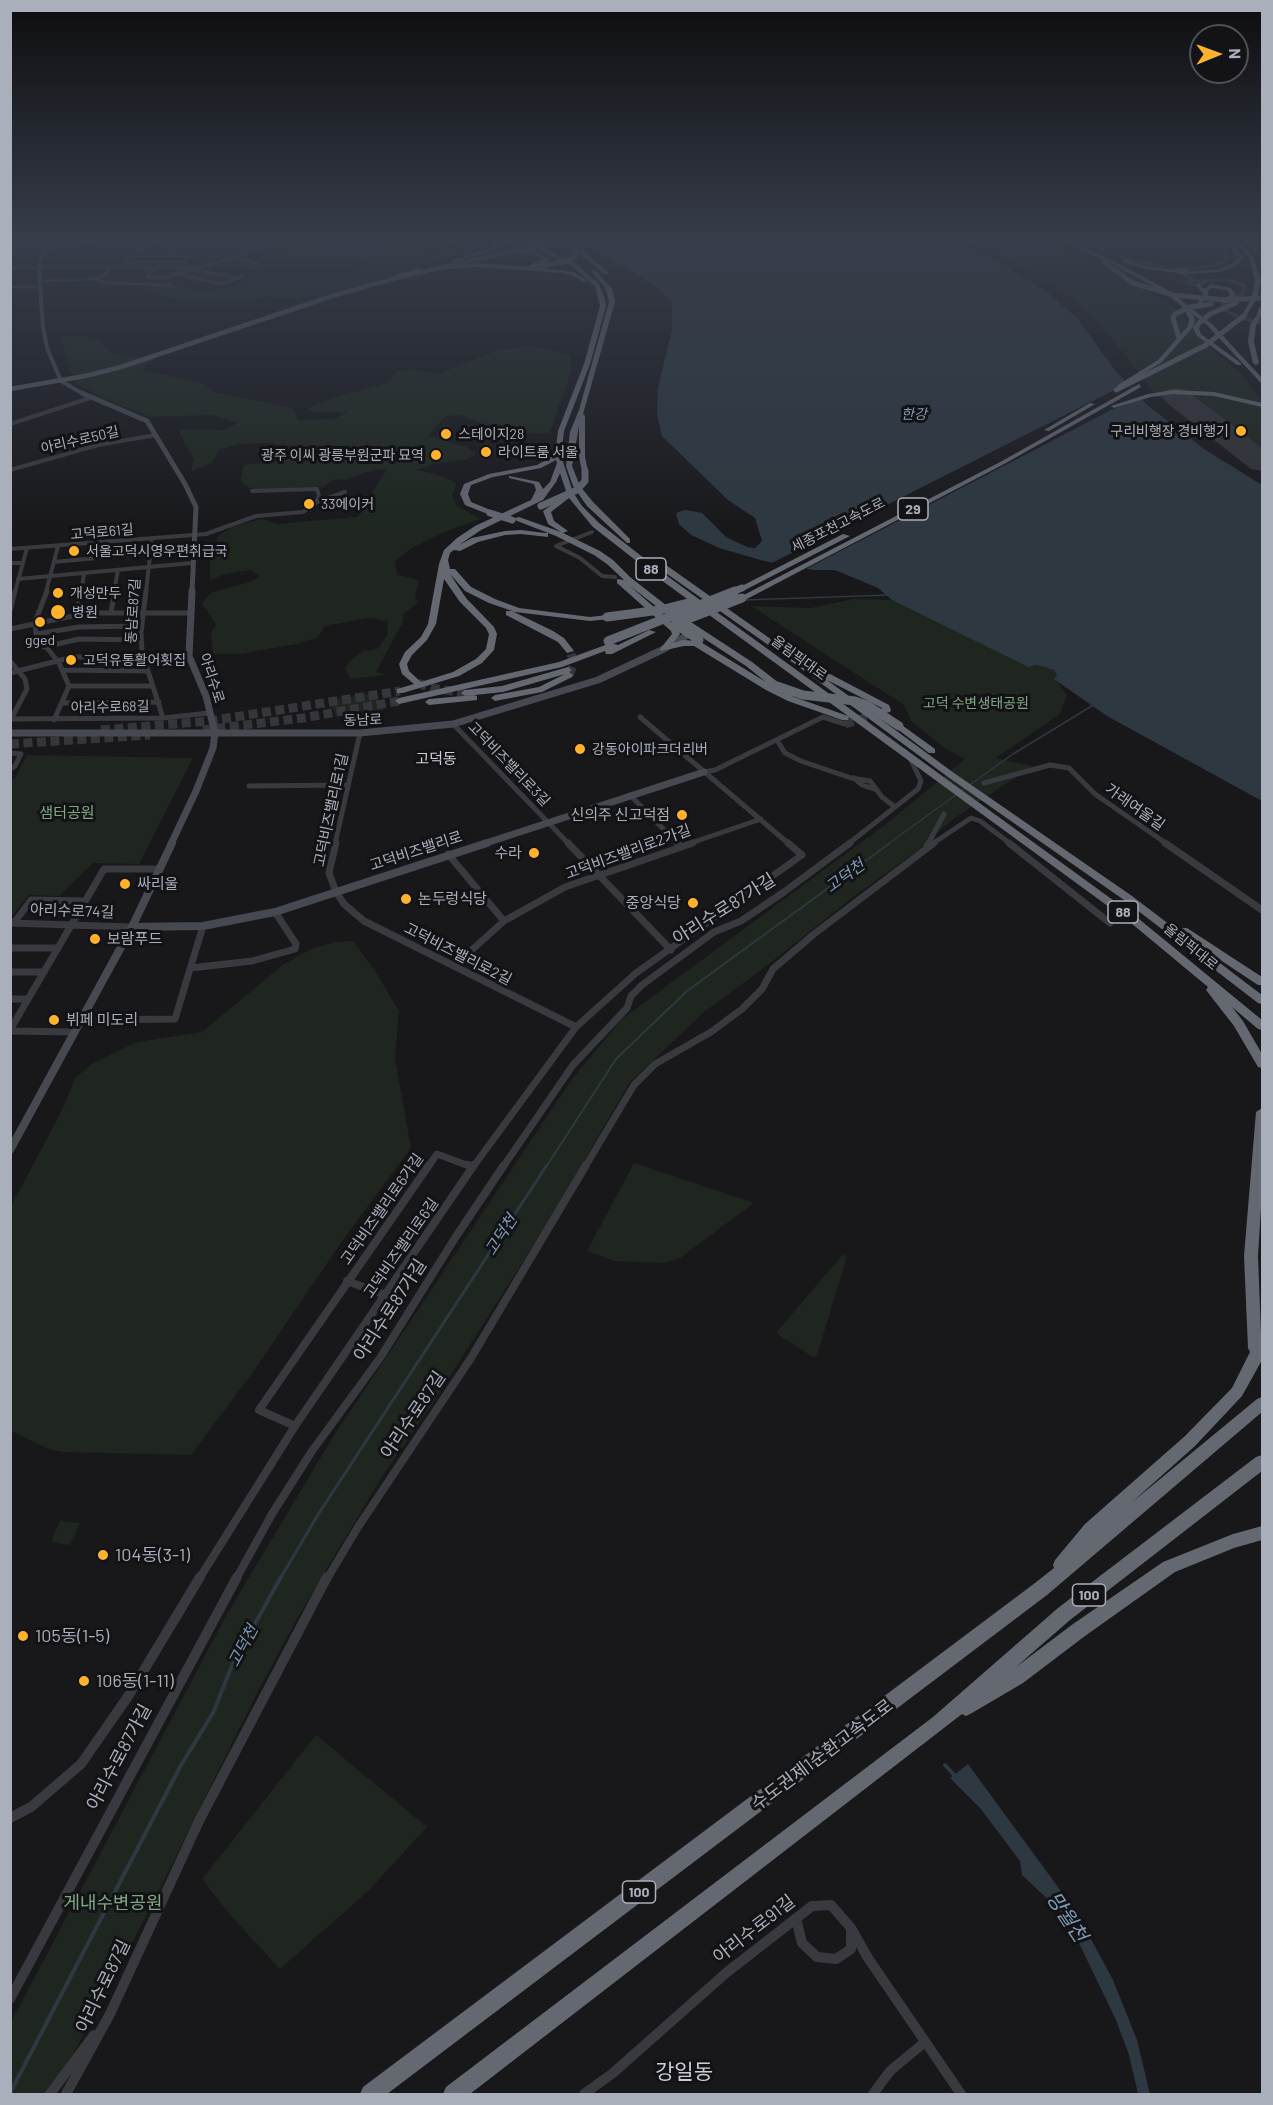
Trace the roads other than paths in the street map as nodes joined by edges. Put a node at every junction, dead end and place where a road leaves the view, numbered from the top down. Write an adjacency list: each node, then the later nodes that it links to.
1 (45, 338): 14 (main road)
2 (208, 338): 14 (main road)
3 (594, 338): 27 (highway, 올림픽대로 / 88)
4 (603, 338): 22 (highway, 올림픽대로 / 88)
5 (1179, 338): 18 (highway, bridge)
6 (1203, 338): 16 (highway, bridge)
7 (1215, 338): 23 (highway, 세종포천고속도로 / 29, bridge)
8 (1223, 338): 15 (highway)
9 (1223, 338): 24 (highway, 세종포천고속도로 / 29)
10 (1229, 338): 12 (highway)
11 (1252, 338): 12 (highway)
12 (1256, 363): 13 (highway)
13 (1263, 370)
14 (59, 379): 17 (main road); 19 (main road, 아리수로)
15 (1263, 381)
16 (1263, 388)
17 (10, 389)
18 (1106, 394)
19 (90, 398): 25 (street); 26 (main road, 아리수로)
20 (1097, 400): 23 (highway)
21 (1263, 405): 24 (highway)
22 (582, 410): 33 (highway, bridge); 78 (highway, 올림픽대로 / 88)
23 (1070, 416): 59 (highway, 세종포천고속도로 / 29)
24 (1083, 418): 74 (highway, 세종포천고속도로 / 29, bridge)
25 (10, 424)
26 (156, 435): 28 (street, 아리수로50길); 38 (main road, 아리수로)
27 (559, 460): 32 (highway); 34 (highway, 올림픽대로 / 88); 35 (highway)
28 (10, 470)
29 (252, 492): 31 (street)
30 (345, 492): 31 (street, 고덕로61길)
31 (317, 502): 38 (street, 고덕로61길)
32 (526, 505): 35 (highway); 45 (highway)
33 (545, 507): 45 (highway); 47 (highway)
34 (579, 507): 37 (highway); 42 (highway, 올림픽대로 / 88)
35 (492, 512): 36 (highway, bridge)
36 (514, 519): 41 (highway); 47 (highway)
37 (592, 532): 42 (highway); 58 (street)
38 (195, 534): 39 (street, 고덕로61길); 52 (main road, 아리수로)
39 (152, 538): 40 (street, 고덕로61길); 46 (street, 동남로87길)
40 (58, 546): 43 (street, 고덕로61길); 49 (street)
41 (575, 546): 45 (highway); 58 (highway)
42 (622, 547): 103 (highway, 올림픽대로 / 88)
43 (27, 548): 44 (street, 고덕로61길); 51 (street)
44 (10, 549)
45 (453, 549): 48 (highway); 61 (highway); 67 (highway)
46 (150, 553): 49 (street); 53 (street, 동남로87길)
47 (597, 554): 58 (highway)
48 (444, 560): 67 (highway); 74 (highway, 세종포천고속도로 / 29)
49 (54, 562): 56 (street)
50 (10, 563): 51 (street)
51 (23, 563): 57 (street)
52 (192, 563): 53 (street); 65 (main road, 아리수로)
53 (148, 567): 54 (street); 64 (street, 동남로87길)
54 (118, 570): 55 (street); 63 (street)
55 (84, 574): 56 (street); 66 (street)
56 (51, 577): 57 (street); 68 (street)
57 (18, 579): 60 (street)
58 (621, 579): 71 (highway); 76 (highway); 91 (highway, bridge)
59 (742, 588): 61 (highway, bridge); 74 (highway, 세종포천고속도로 / 29, bridge)
60 (13, 589): 62 (street)
61 (468, 589): 77 (highway)
62 (10, 611)
63 (111, 612): 64 (street); 66 (street)
64 (143, 613): 65 (street); 69 (street, 동남로87길)
65 (190, 613): 80 (main road, 아리수로)
66 (77, 614): 68 (street)
67 (435, 617): 88 (highway)
68 (35, 622): 70 (street); 72 (street)
69 (142, 626): 72 (street); 73 (street, 동남로87길)
70 (10, 628)
71 (698, 629): 76 (main road, 동남로); 91 (highway)
72 (36, 634): 75 (street)
73 (141, 640): 75 (street); 79 (street, 동남로87길)
74 (614, 645): 87 (highway, 세종포천고속도로 / 29); 92 (highway)
75 (44, 647): 81 (street)
76 (664, 649): 91 (highway); 101 (main road, 동남로)
77 (570, 651)
78 (787, 654): 95 (highway); 112 (highway, 올림픽대로 / 88)
79 (143, 656): 80 (street); 81 (street); 85 (street, 동남로87길)
80 (189, 656): 96 (main road, 아리수로)
81 (56, 660): 83 (street); 84 (street)
82 (10, 661): 84 (street)
83 (63, 670): 85 (street); 89 (street)
84 (18, 671): 86 (street); 99 (street)
85 (148, 671): 90 (street, 동남로87길)
86 (10, 673)
87 (569, 675)
88 (418, 683)
89 (69, 686): 90 (street); 94 (street)
90 (153, 686): 93 (street, 동남로87길)
91 (773, 687): 103 (highway); 112 (highway, bridge)
92 (465, 693)
93 (159, 702): 94 (street); 98 (street, 동남로87길)
94 (62, 703): 100 (street)
95 (882, 712)
96 (209, 713): 98 (street, 아리수로68길); 105 (main road, 아리수로)
97 (640, 717): 111 (street, 고덕비즈밸리로6길)
98 (163, 718): 100 (street, 아리수로68길)
99 (11, 719): 100 (street, 아리수로68길)
100 (54, 720)
101 (453, 724): 106 (main road, 동남로); 120 (street, 고덕비즈밸리로3길)
102 (845, 724): 107 (street)
103 (873, 732): 109 (highway, 올림픽대로 / 88)
104 (10, 733): 105 (main road, 동남로)
105 (215, 733): 106 (main road, 동남로); 124 (main road)
106 (360, 733): 114 (street, 고덕비즈밸리로1길)
107 (777, 740): 111 (street); 117 (street)
108 (10, 753): 110 (street)
109 (910, 758): 112 (highway, 올림픽대로 / 88); 117 (street, 아리수로87가길)
110 (10, 769)
111 (704, 772): 116 (main road, 고덕비즈밸리로); 119 (street, 고덕비즈밸리로6길)
112 (950, 776): 127 (highway, 올림픽대로 / 88); 142 (highway, 올림픽대로 / 88)
113 (984, 783): 129 (street, 가래여울길)
114 (348, 785): 115 (street); 126 (street, 고덕비즈밸리로1길)
115 (249, 786)
116 (630, 795): 120 (main road, 고덕비즈밸리로); 121 (street)
117 (895, 807): 173 (street, 아리수로87가길)
118 (944, 814): 122 (street)
119 (761, 819): 121 (street, 고덕비즈밸리로2가길); 139 (street, 고덕비즈밸리로6길)
120 (548, 822): 123 (main road, 고덕비즈밸리로); 125 (street, 고덕비즈밸리로3길)
121 (680, 846): 125 (street, 고덕비즈밸리로2가길)
122 (926, 848): 133 (street); 174 (street, 아리수로87길)
123 (448, 854): 126 (main road, 고덕비즈밸리로); 131 (street)
124 (160, 869): 128 (street); 136 (main road)
125 (597, 874): 131 (street, 고덕비즈밸리로2가길); 139 (street, 고덕비즈밸리로3길)
126 (336, 892): 130 (main road, 고덕비즈밸리로); 140 (street, 고덕비즈밸리로2길)
127 (1128, 898): 145 (highway); 148 (highway, 올림픽대로 / 88)
128 (86, 901): 132 (street); 134 (street)
129 (1263, 910)
130 (275, 912): 135 (main road, 고덕비즈밸리로); 141 (street)
131 (504, 921): 140 (street, 고덕비즈밸리로2가길)
132 (12, 923): 134 (street, 아리수로74길)
133 (1110, 923)
134 (71, 925): 136 (street, 아리수로74길); 138 (street)
135 (203, 926): 136 (main road, 고덕비즈밸리로); 141 (street)
136 (132, 927): 149 (main road)
137 (10, 948): 138 (street)
138 (58, 948): 144 (street)
139 (671, 950): 151 (street, 고덕비즈밸리로6길)
140 (454, 966): 151 (street, 고덕비즈밸리로2길)
141 (191, 968): 149 (street)
142 (1194, 968): 150 (highway, 올림픽대로 / 88); 154 (highway)
143 (10, 972): 144 (street)
144 (44, 972): 147 (street)
145 (1263, 982)
146 (10, 999): 147 (street)
147 (28, 999): 152 (street)
148 (1263, 1000)
149 (81, 1020): 153 (main road)
150 (1263, 1026)
151 (576, 1028): 157 (street, 고덕비즈밸리로6길)
152 (10, 1030): 153 (street)
153 (74, 1032): 156 (main road)
154 (1263, 1064)
155 (1262, 1113): 161 (highway)
156 (10, 1150)
157 (473, 1167): 158 (street, 고덕비즈밸리로6가길); 159 (street, 고덕비즈밸리로6길)
158 (346, 1281): 159 (street, 고덕비즈밸리로6가길); 163 (street, 고덕비즈밸리로6가길)
159 (385, 1295): 163 (street, 고덕비즈밸리로6길)
160 (1263, 1332): 161 (highway)
161 (1256, 1358): 168 (highway)
162 (1263, 1403): 168 (highway, 수도권제1순환고속도로 / 100)
163 (295, 1426): 170 (street, 고덕비즈밸리로6길)
164 (1263, 1457): 166 (highway, 100)
165 (1263, 1462): 166 (highway, 100)
166 (1245, 1475): 169 (highway, 100)
167 (1263, 1533): 169 (highway)
168 (1041, 1588): 178 (highway, 수도권제1순환고속도로 / 100)
169 (939, 1723): 179 (highway, 100)
170 (10, 1818)
171 (796, 1918): 172 (street, 아리수로91길); 172 (street); 180 (street, 아리수로91길)
172 (851, 1928): 175 (street, 아리수로91길)
173 (10, 1999)
174 (110, 2014): 176 (street); 177 (street, 아리수로87길)
175 (925, 2042): 181 (street); 182 (street, 아리수로91길)
176 (50, 2094)
177 (66, 2094)
178 (370, 2094)
179 (453, 2094)
180 (584, 2094)
181 (873, 2094)
182 (961, 2094)

